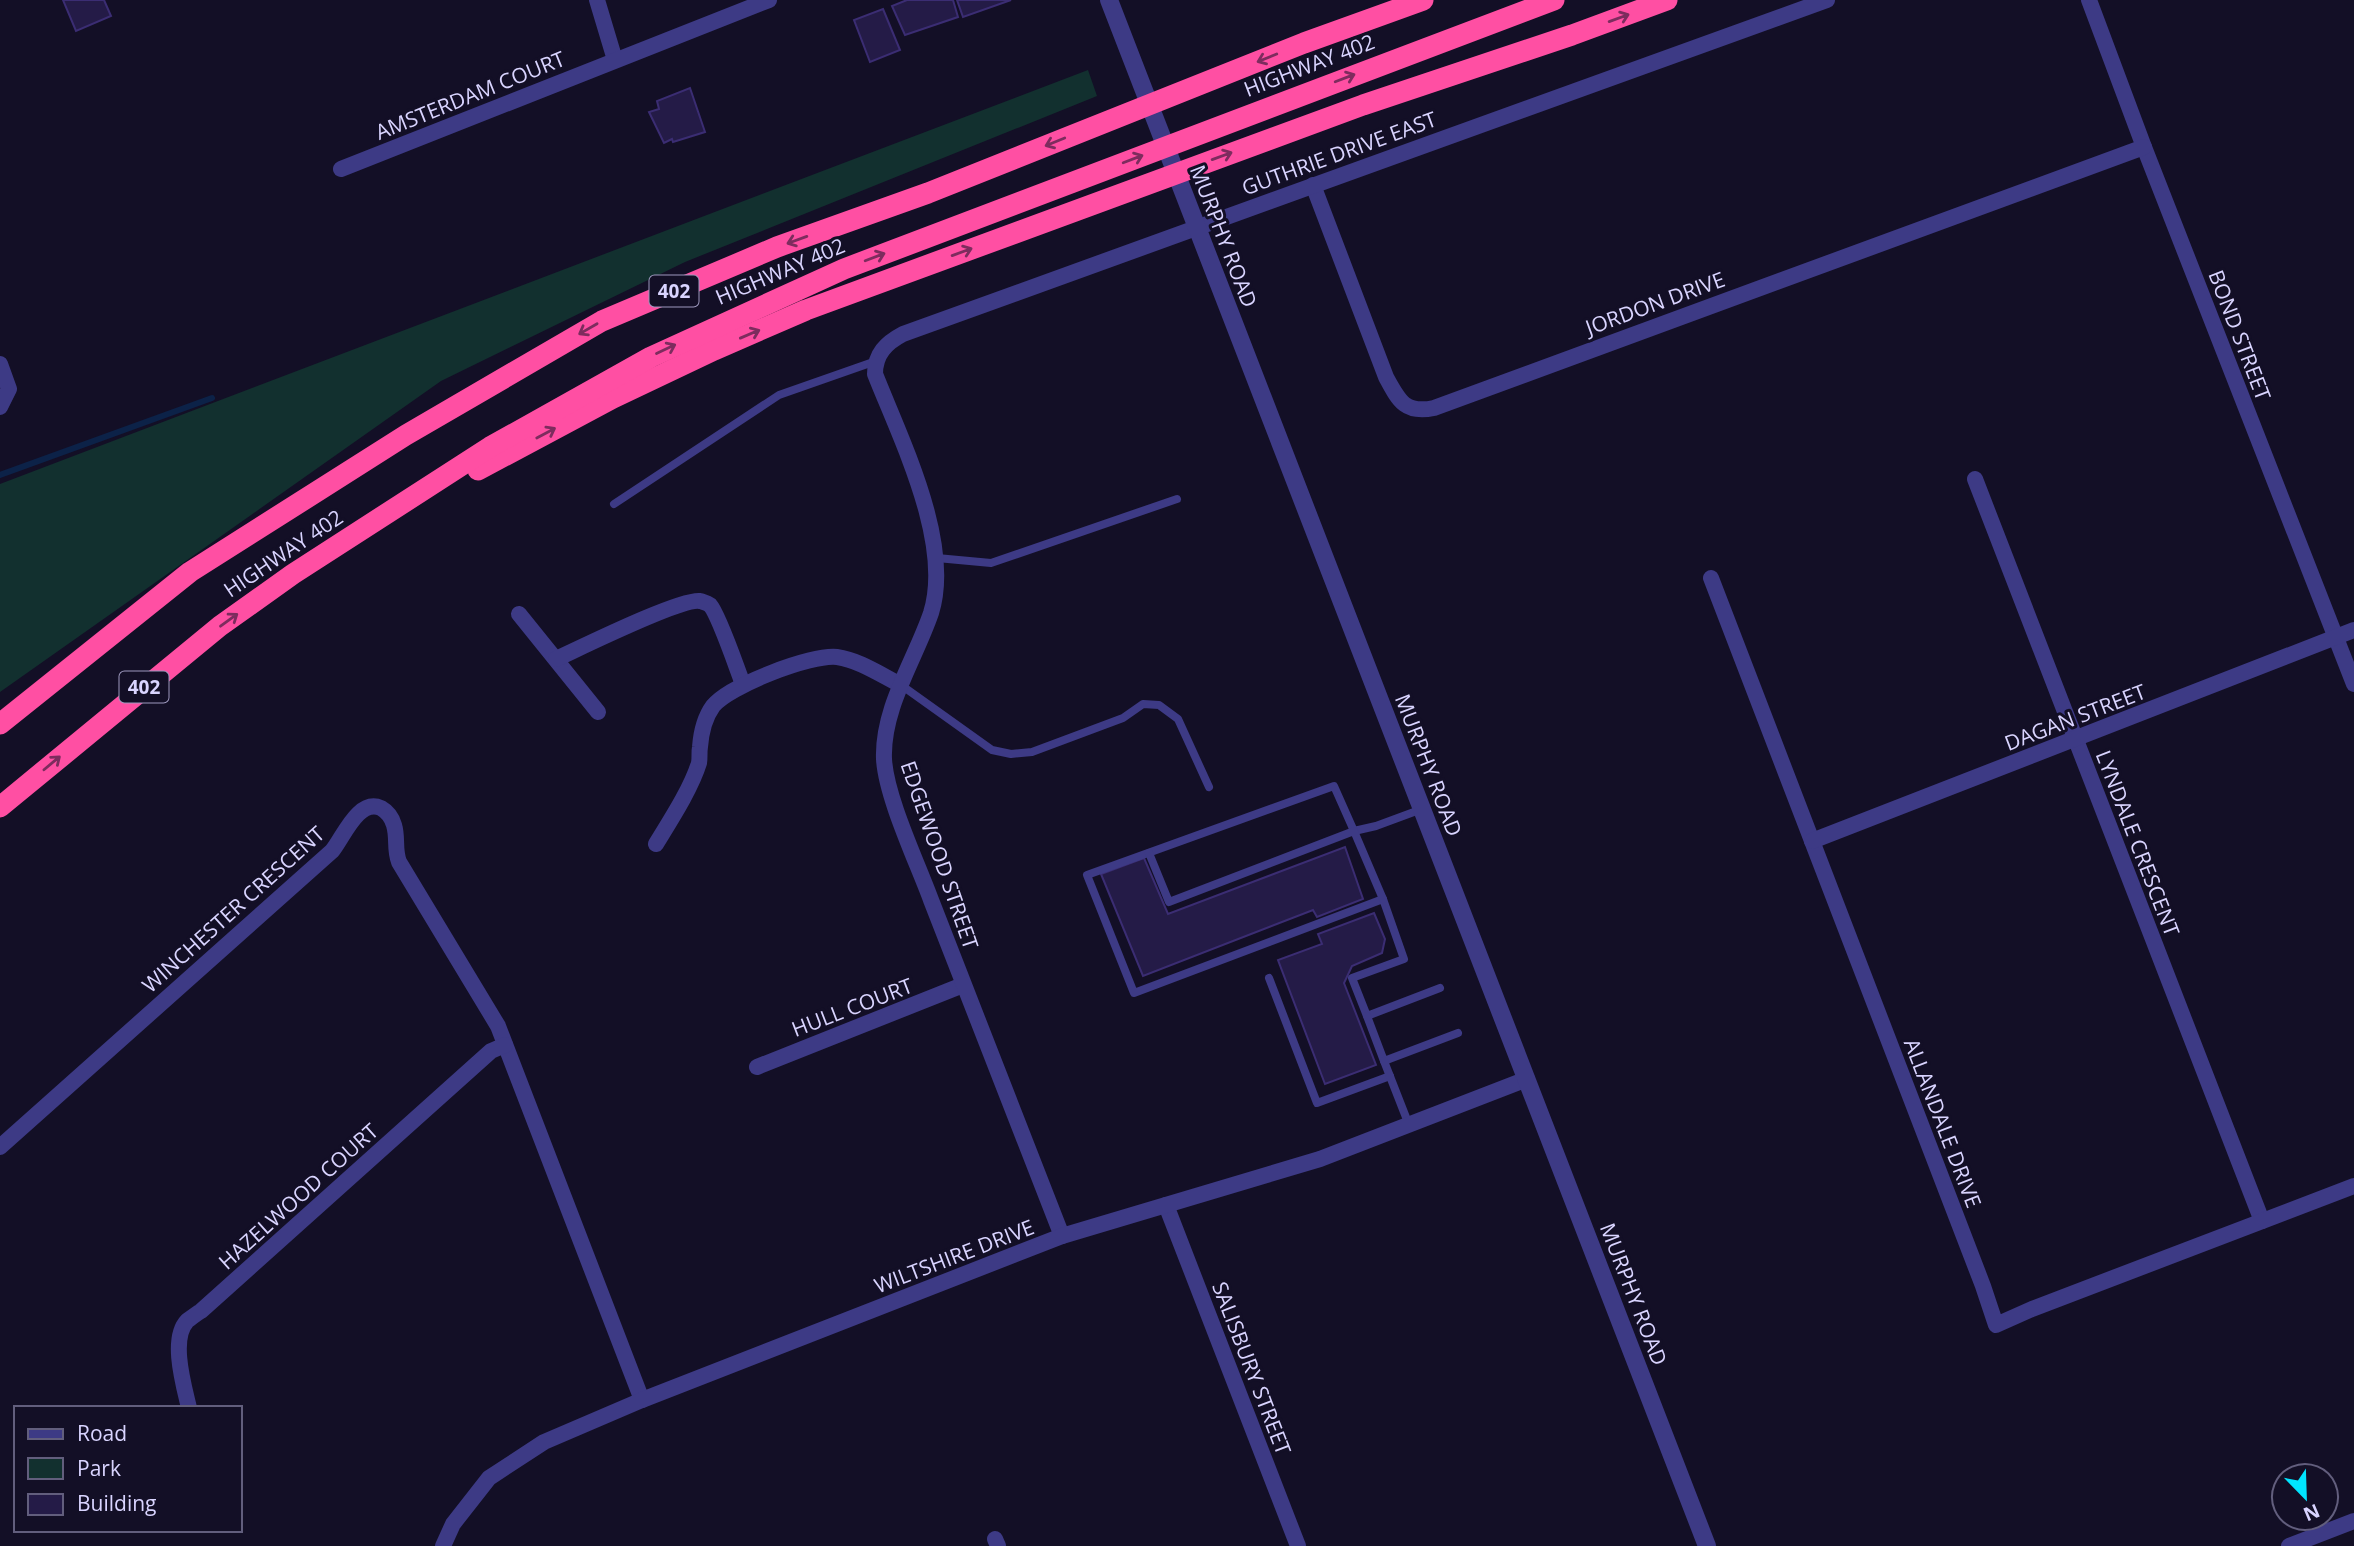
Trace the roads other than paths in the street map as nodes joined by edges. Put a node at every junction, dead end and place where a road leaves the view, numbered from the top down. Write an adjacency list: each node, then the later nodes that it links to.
1 (597, 0): 11 (street)
2 (769, 0): 11 (street, AMSTERDAM COURT)
3 (1109, 0): 36 (street, MURPHY ROAD)
4 (1404, 0): 10 (highway)
5 (1423, 0): 10 (highway, HIGHWAY 402 / 402)
6 (1554, 0): 22 (highway, HIGHWAY 402 / 402, one-way to 6)
7 (1667, 0): 22 (highway, one-way to 7)
8 (1827, 0): 14 (street, GUTHRIE DRIVE EAST)
9 (2089, 0): 12 (street, BOND STREET)
10 (1304, 43): 32 (highway, HIGHWAY 402 / 402, one-way to 32)
11 (615, 60): 13 (street, AMSTERDAM COURT)
12 (2144, 147): 14 (street, JORDON DRIVE); 26 (street, BOND STREET)
13 (341, 169)
14 (1313, 185): 15 (street, GUTHRIE DRIVE EAST)
15 (876, 361): 20 (lane); 21 (street, EDGEWOOD STREET)
16 (0, 364): 17 (street)
17 (0, 407)
18 (1975, 480): 33 (street, LYNDALE CRESCENT)
19 (1177, 499): 21 (lane)
20 (614, 504)
21 (937, 558): 30 (street, EDGEWOOD STREET)
22 (293, 574): 35 (highway, HIGHWAY 402 / 402, one-way to 22)
23 (1711, 578): 38 (street, ALLANDALE DRIVE)
24 (519, 614): 27 (street)
25 (2354, 630): 26 (street, DAGAN STREET)
26 (2335, 637): 29 (street, BOND STREET); 33 (street, DAGAN STREET)
27 (556, 659): 28 (street); 31 (street)
28 (743, 684): 30 (street); 39 (street)
29 (2354, 684)
30 (901, 685): 34 (lane); 43 (street, EDGEWOOD STREET)
31 (598, 712)
32 (0, 724)
33 (2075, 740): 38 (street, DAGAN STREET); 56 (street, LYNDALE CRESCENT)
34 (1209, 787)
35 (0, 807)
36 (1422, 809): 37 (lane); 51 (street, MURPHY ROAD)
37 (1354, 831): 40 (lane); 40 (lane); 41 (lane)
38 (1812, 841): 56 (street, ALLANDALE DRIVE)
39 (656, 844)
40 (1149, 853): 41 (lane)
41 (1382, 899): 45 (lane)
42 (1269, 978): 50 (lane)
43 (963, 985): 49 (street, HULL COURT); 57 (street, EDGEWOOD STREET)
44 (1440, 988): 45 (lane)
45 (1367, 1016): 48 (lane)
46 (1458, 1033): 48 (lane)
47 (505, 1045): 53 (street, WINCHESTER CRESCENT); 58 (street, WINCHESTER CRESCENT); 59 (street, HAZELWOOD COURT)
48 (1384, 1060): 50 (lane)
49 (757, 1067)
50 (1390, 1076): 52 (lane)
51 (1527, 1079): 52 (street, WILTSHIRE DRIVE); 63 (street, MURPHY ROAD)
52 (1409, 1125): 55 (street, WILTSHIRE DRIVE)
53 (0, 1147)
54 (2354, 1186): 56 (street, ALLANDALE DRIVE)
55 (1166, 1205): 57 (street, WILTSHIRE DRIVE); 62 (street, SALISBURY STREET)
56 (2262, 1221)
57 (1062, 1236): 58 (street, WILTSHIRE DRIVE)
58 (642, 1400): 61 (street, WILTSHIRE DRIVE)
59 (188, 1406)
60 (2354, 1521): 64 (street)
61 (443, 1546)
62 (1298, 1546)
63 (1707, 1546)
64 (2289, 1546)

